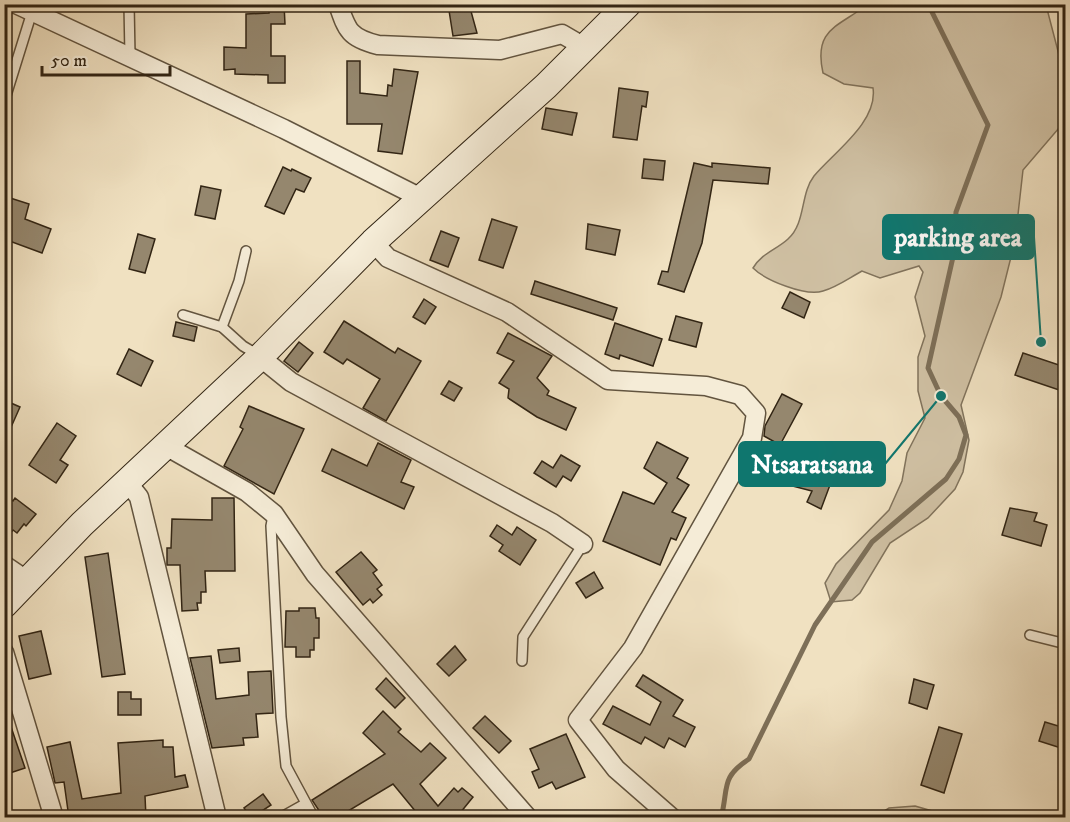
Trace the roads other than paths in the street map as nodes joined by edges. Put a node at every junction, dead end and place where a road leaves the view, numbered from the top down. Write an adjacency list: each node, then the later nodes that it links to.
1 (129, 4): 6 (lane)
2 (338, 4): 5 (street)
3 (628, 4): 5 (main road)
4 (24, 8): 6 (street); 7 (lane)
5 (586, 48): 8 (main road)
6 (130, 56): 8 (street)
7 (4, 102)
8 (421, 198): 9 (main road)
9 (373, 242): 13 (main road); 31 (street)
10 (246, 251): 12 (lane)
11 (183, 315): 12 (lane)
12 (222, 327): 13 (lane)
13 (261, 357): 14 (main road); 17 (street)
14 (164, 445): 15 (main road); 16 (street)
15 (127, 482): 19 (main road); 27 (street)
16 (274, 514): 25 (lane); 30 (street)
17 (583, 544): 24 (lane)
18 (4, 565): 19 (street)
19 (28, 582): 20 (main road)
20 (4, 605)
21 (1030, 635): 22 (lane)
22 (1065, 644)
23 (4, 652): 26 (street)
24 (522, 661)
25 (305, 804): 28 (lane); 29 (lane)
26 (54, 818)
27 (217, 818)
28 (280, 818)
29 (314, 818)
30 (528, 818)
31 (672, 818)

